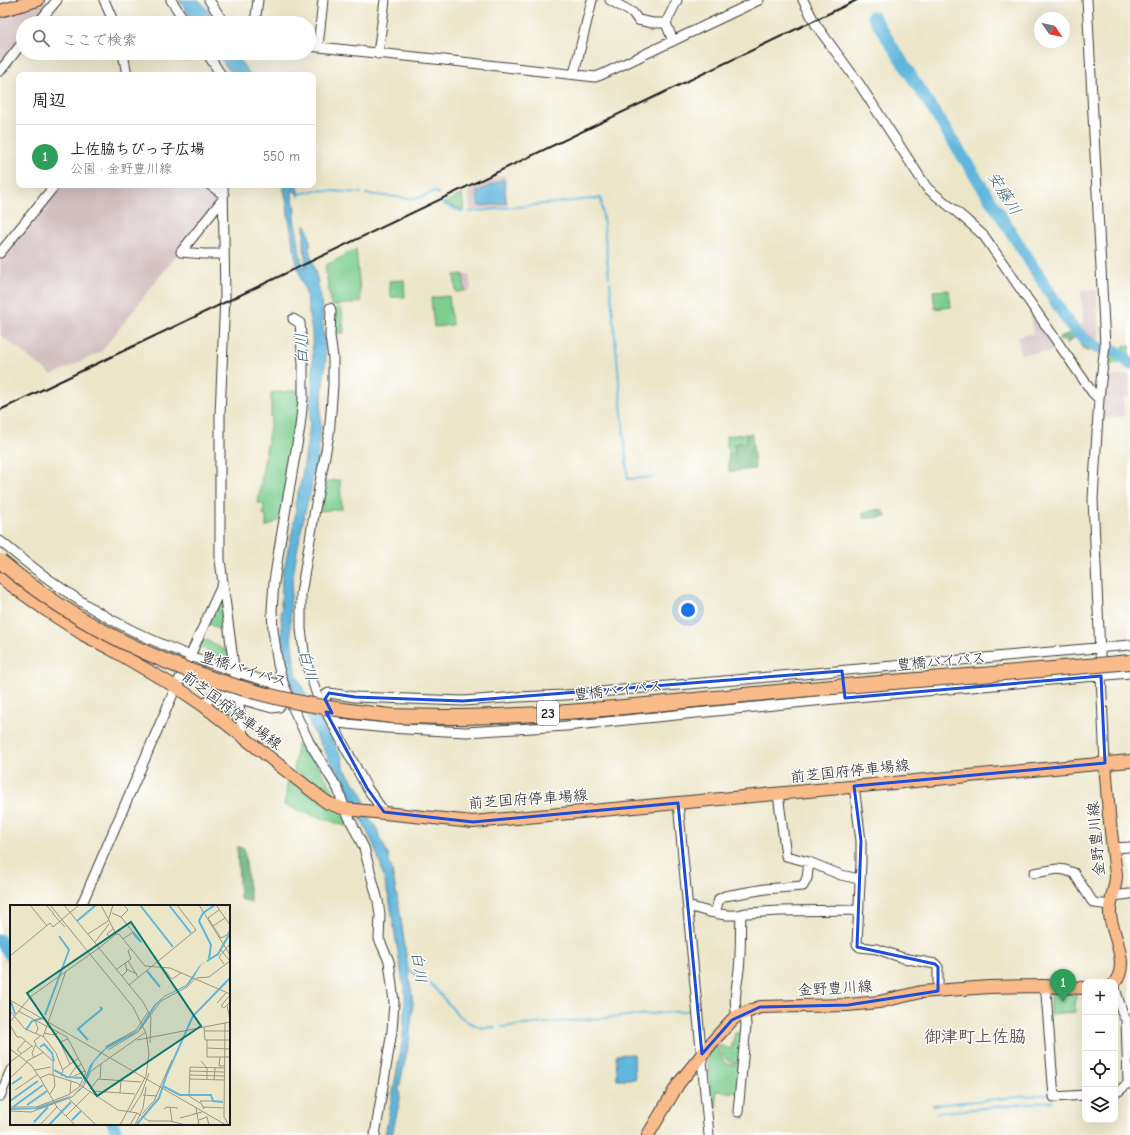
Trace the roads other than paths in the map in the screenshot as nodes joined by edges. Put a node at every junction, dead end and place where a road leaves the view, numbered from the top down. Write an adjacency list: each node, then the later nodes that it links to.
1 (38, 0): 15 (main road)
2 (57, 0): 16 (street)
3 (104, 0): 17 (street)
4 (171, 0): 18 (street)
5 (209, 0): 19 (street)
6 (258, 0): 20 (street)
7 (323, 0): 22 (street)
8 (385, 0): 26 (street)
9 (592, 0): 32 (street)
10 (610, 0): 21 (street)
11 (676, 0): 21 (street)
12 (759, 0): 23 (street)
13 (803, 0): 41 (street)
14 (1087, 0): 41 (street)
15 (0, 11)
16 (44, 16)
17 (111, 16)
18 (181, 16)
19 (219, 16)
20 (256, 16)
21 (666, 23): 23 (street)
22 (316, 36)
23 (673, 41): 32 (street)
24 (316, 46): 26 (street)
25 (16, 51): 29 (street)
26 (378, 54): 32 (street)
27 (124, 60): 30 (street)
28 (211, 60): 31 (street)
29 (0, 71)
30 (126, 72)
31 (219, 72)
32 (574, 74)
33 (53, 188): 37 (street)
34 (214, 188): 36 (street)
35 (223, 188): 36 (street)
36 (224, 197): 38 (street); 38 (street)
37 (0, 253)
38 (224, 254): 47 (street)
39 (330, 308): 77 (street)
40 (293, 318): 76 (street)
41 (1098, 399): 50 (street)
42 (0, 541): 45 (street)
43 (0, 561): 52 (highway, 豊橋バイパス / 23, bridge)
44 (0, 568): 53 (highway, 豊橋バイパス / 23)
45 (33, 568): 48 (street); 51 (street)
46 (0, 577): 48 (main road, 前芝国府停車場線)
47 (223, 584): 51 (street); 55 (street)
48 (17, 589): 59 (main road, 前芝国府停車場線)
49 (1130, 645): 50 (street)
50 (1100, 648): 54 (street); 57 (street)
51 (191, 656): 55 (street); 59 (street)
52 (1130, 662)
53 (1130, 666)
54 (842, 671): 58 (street); 62 (street)
55 (235, 672): 63 (street); 63 (street)
56 (1130, 673): 57 (street)
57 (1102, 676): 62 (street); 72 (street)
58 (667, 686): 60 (street); 66 (street)
59 (176, 687): 65 (main road, 前芝国府停車場線); 85 (street)
60 (565, 696): 64 (street); 68 (street)
61 (355, 697): 64 (street); 67 (street); 67 (street)
62 (845, 698): 66 (street)
63 (238, 699): 65 (street); 70 (street)
64 (462, 702): 69 (street)
65 (204, 706): 70 (main road, 前芝国府停車場線)
66 (670, 715): 68 (street)
67 (358, 726): 69 (street)
68 (566, 726): 69 (street)
69 (466, 732)
70 (243, 737): 76 (main road, 前芝国府停車場線)
71 (1130, 761): 72 (main road)
72 (1105, 763): 73 (main road, 前芝国府停車場線); 79 (main road, 金野豊川線)
73 (854, 786): 74 (main road, 前芝国府停車場線); 82 (street)
74 (778, 794): 75 (main road, 前芝国府停車場線); 80 (street)
75 (678, 803): 77 (main road, 前芝国府停車場線); 86 (street)
76 (346, 809): 77 (main road, 前芝国府停車場線); 105 (street)
77 (381, 812)
78 (1130, 847): 79 (street)
79 (1112, 848): 84 (main road, 金野豊川線)
80 (809, 862): 82 (street); 88 (street)
81 (1034, 873): 84 (street)
82 (859, 879): 87 (street)
83 (1130, 894): 84 (street)
84 (1111, 901): 90 (main road, 金野豊川線)
85 (81, 905)
86 (688, 906): 88 (street); 98 (street)
87 (858, 910): 89 (street); 94 (street)
88 (715, 913): 89 (street)
89 (741, 914): 96 (street)
90 (1125, 964): 91 (main road, 金野豊川線)
91 (1117, 979)
92 (1043, 986): 93 (main road, 金野豊川線); 94 (main road, 金野豊川線); 102 (street)
93 (1082, 988)
94 (938, 991): 96 (main road, 金野豊川線)
95 (1118, 998): 97 (street)
96 (741, 1014): 98 (main road, 金野豊川線); 104 (street)
97 (1128, 1019): 100 (street)
98 (702, 1054): 106 (main road, 金野豊川線); 107 (street)
99 (10, 1072): 103 (street)
100 (1129, 1084): 101 (street)
101 (1118, 1092)
102 (1082, 1095)
103 (0, 1096)
104 (738, 1112)
105 (375, 1135)
106 (648, 1135)
107 (709, 1135)

